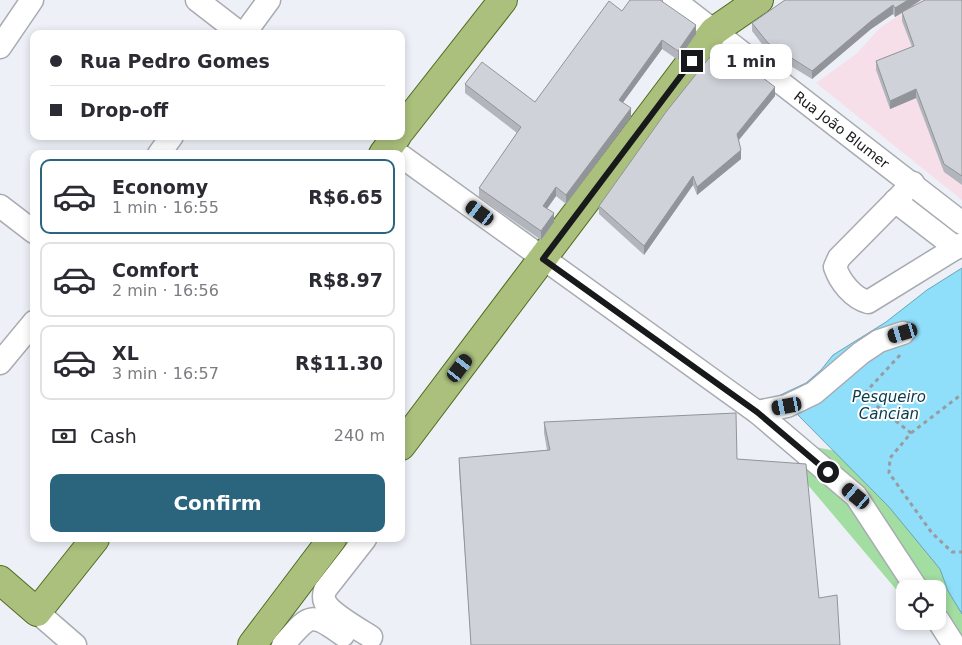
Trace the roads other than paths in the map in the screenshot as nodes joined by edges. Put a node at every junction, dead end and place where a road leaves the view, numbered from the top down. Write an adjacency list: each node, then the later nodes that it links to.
1 (32, 0): 10 (street)
2 (198, 0): 7 (street)
3 (269, 0): 8 (street)
4 (503, 0): 11 (main road)
5 (674, 0): 9 (street, Rua João Blumer)
6 (759, 0): 9 (main road)
7 (237, 30)
8 (245, 30)
9 (714, 31): 13 (street, Rua João Blumer); 19 (main road)
10 (0, 47)
11 (405, 128)
12 (405, 155): 19 (street)
13 (913, 183): 14 (street); 16 (street, Rua João Blumer)
14 (895, 201): 18 (street); 18 (street)
15 (0, 206): 17 (street)
16 (962, 223)
17 (30, 229)
18 (959, 246)
19 (543, 259): 23 (street); 24 (main road)
20 (30, 327): 22 (street)
21 (903, 333): 23 (street)
22 (0, 364)
23 (757, 412): 29 (street)
24 (405, 441)
25 (93, 542): 31 (main road)
26 (330, 542): 36 (main road)
27 (363, 542): 30 (street)
28 (1, 580): 31 (main road)
29 (911, 580)
30 (325, 590): 32 (street); 34 (street)
31 (37, 612): 35 (street)
32 (305, 620): 34 (street); 37 (street)
33 (944, 630): 38 (street)
34 (366, 641)
35 (75, 645)
36 (252, 645)
37 (283, 645)
38 (954, 645)

